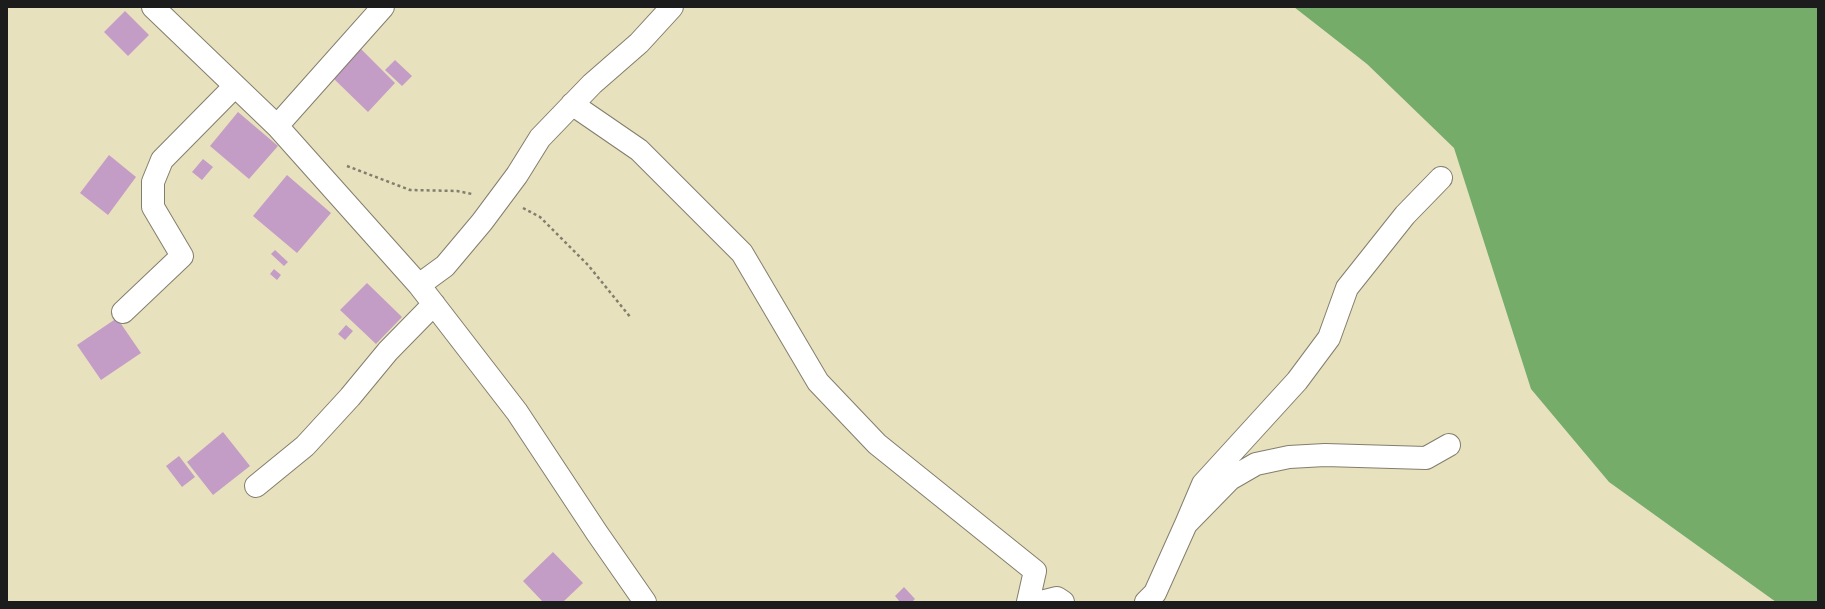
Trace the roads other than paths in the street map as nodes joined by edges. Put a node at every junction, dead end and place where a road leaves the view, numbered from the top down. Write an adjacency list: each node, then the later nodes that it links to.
1 (154, 7): 4 (street)
2 (382, 7): 6 (street)
3 (672, 7): 5 (street)
4 (235, 86): 6 (street); 10 (street)
5 (572, 104): 8 (street); 15 (street)
6 (277, 126): 8 (street)
7 (1441, 178): 13 (street)
8 (419, 285): 9 (street)
9 (434, 304): 12 (street); 14 (street)
10 (123, 312)
11 (1449, 445): 13 (street)
12 (256, 486)
13 (1186, 524): 18 (street)
14 (645, 602)
15 (1028, 602)
16 (1041, 602): 17 (street)
17 (1063, 602)
18 (1146, 602)

